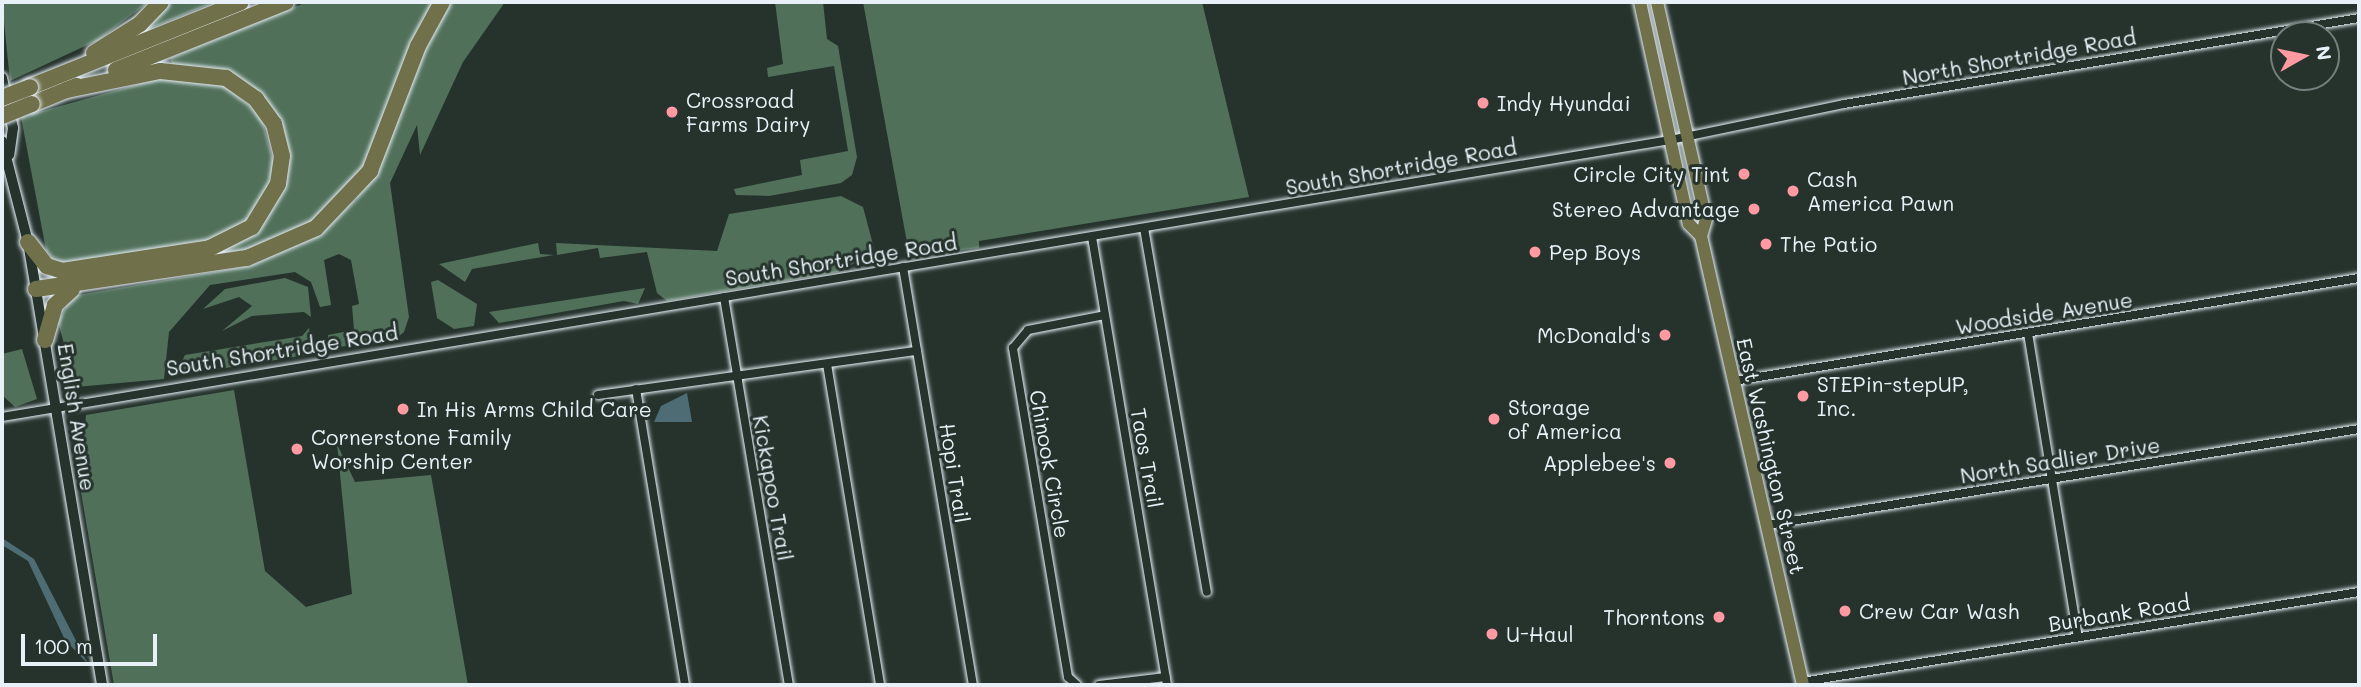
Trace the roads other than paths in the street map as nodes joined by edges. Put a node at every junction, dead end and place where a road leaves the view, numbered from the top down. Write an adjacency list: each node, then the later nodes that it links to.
1 (160, 2): 9 (highway)
2 (241, 2): 9 (highway)
3 (286, 2): 10 (highway)
4 (442, 2): 24 (highway)
5 (1640, 2): 15 (main road, East Washington Street)
6 (1657, 2): 14 (main road, East Washington Street)
7 (2359, 18): 14 (street, North Shortridge Road)
8 (2, 78): 17 (street, English Avenue)
9 (50, 80): 11 (highway)
10 (67, 90): 11 (highway); 24 (highway)
11 (31, 96): 12 (highway, bridge); 13 (highway, bridge)
12 (2, 99)
13 (2, 116)
14 (1687, 137): 15 (street, South Shortridge Road); 19 (main road, East Washington Street)
15 (1670, 140): 18 (street, South Shortridge Road); 19 (main road, East Washington Street)
16 (2, 141): 17 (street, English Avenue)
17 (9, 155): 21 (street, English Avenue)
18 (1144, 228): 20 (street, South Shortridge Road); 41 (street)
19 (1701, 236): 33 (main road, East Washington Street)
20 (1092, 237): 22 (street, South Shortridge Road); 27 (street, Taos Trail)
21 (28, 242): 24 (highway); 25 (street, English Avenue)
22 (903, 267): 26 (street, South Shortridge Road); 30 (street, Hopi Trail)
23 (2359, 278): 28 (street, Woodside Avenue)
24 (75, 279): 25 (highway); 29 (highway)
25 (36, 289): 29 (street, English Avenue)
26 (724, 297): 32 (street, Kickapoo Trail); 36 (street, South Shortridge Road)
27 (1105, 315): 44 (street, Taos Trail); 51 (street, Chinook Circle)
28 (2028, 333): 33 (street, Woodside Avenue); 39 (street)
29 (45, 340): 36 (street, English Avenue)
30 (917, 351): 31 (street); 50 (street, Hopi Trail)
31 (827, 364): 32 (street); 49 (street)
32 (737, 374): 34 (street); 48 (street, Kickapoo Trail)
33 (1734, 381): 40 (main road, East Washington Street)
34 (636, 389): 35 (street); 47 (street)
35 (598, 395)
36 (55, 406): 37 (street, South Shortridge Road); 46 (street, English Avenue)
37 (2, 417)
38 (2359, 429): 39 (street, North Sadlier Drive)
39 (2052, 480): 40 (street, North Sadlier Drive); 43 (street)
40 (1767, 525): 45 (main road, East Washington Street)
41 (1207, 592)
42 (2359, 592): 43 (street, Burbank Road)
43 (2078, 637): 45 (street, Burbank Road)
44 (1166, 681): 52 (street)
45 (1802, 684)
46 (102, 685)
47 (685, 685)
48 (789, 685)
49 (880, 685)
50 (973, 685)
51 (1077, 685)
52 (1099, 685)

